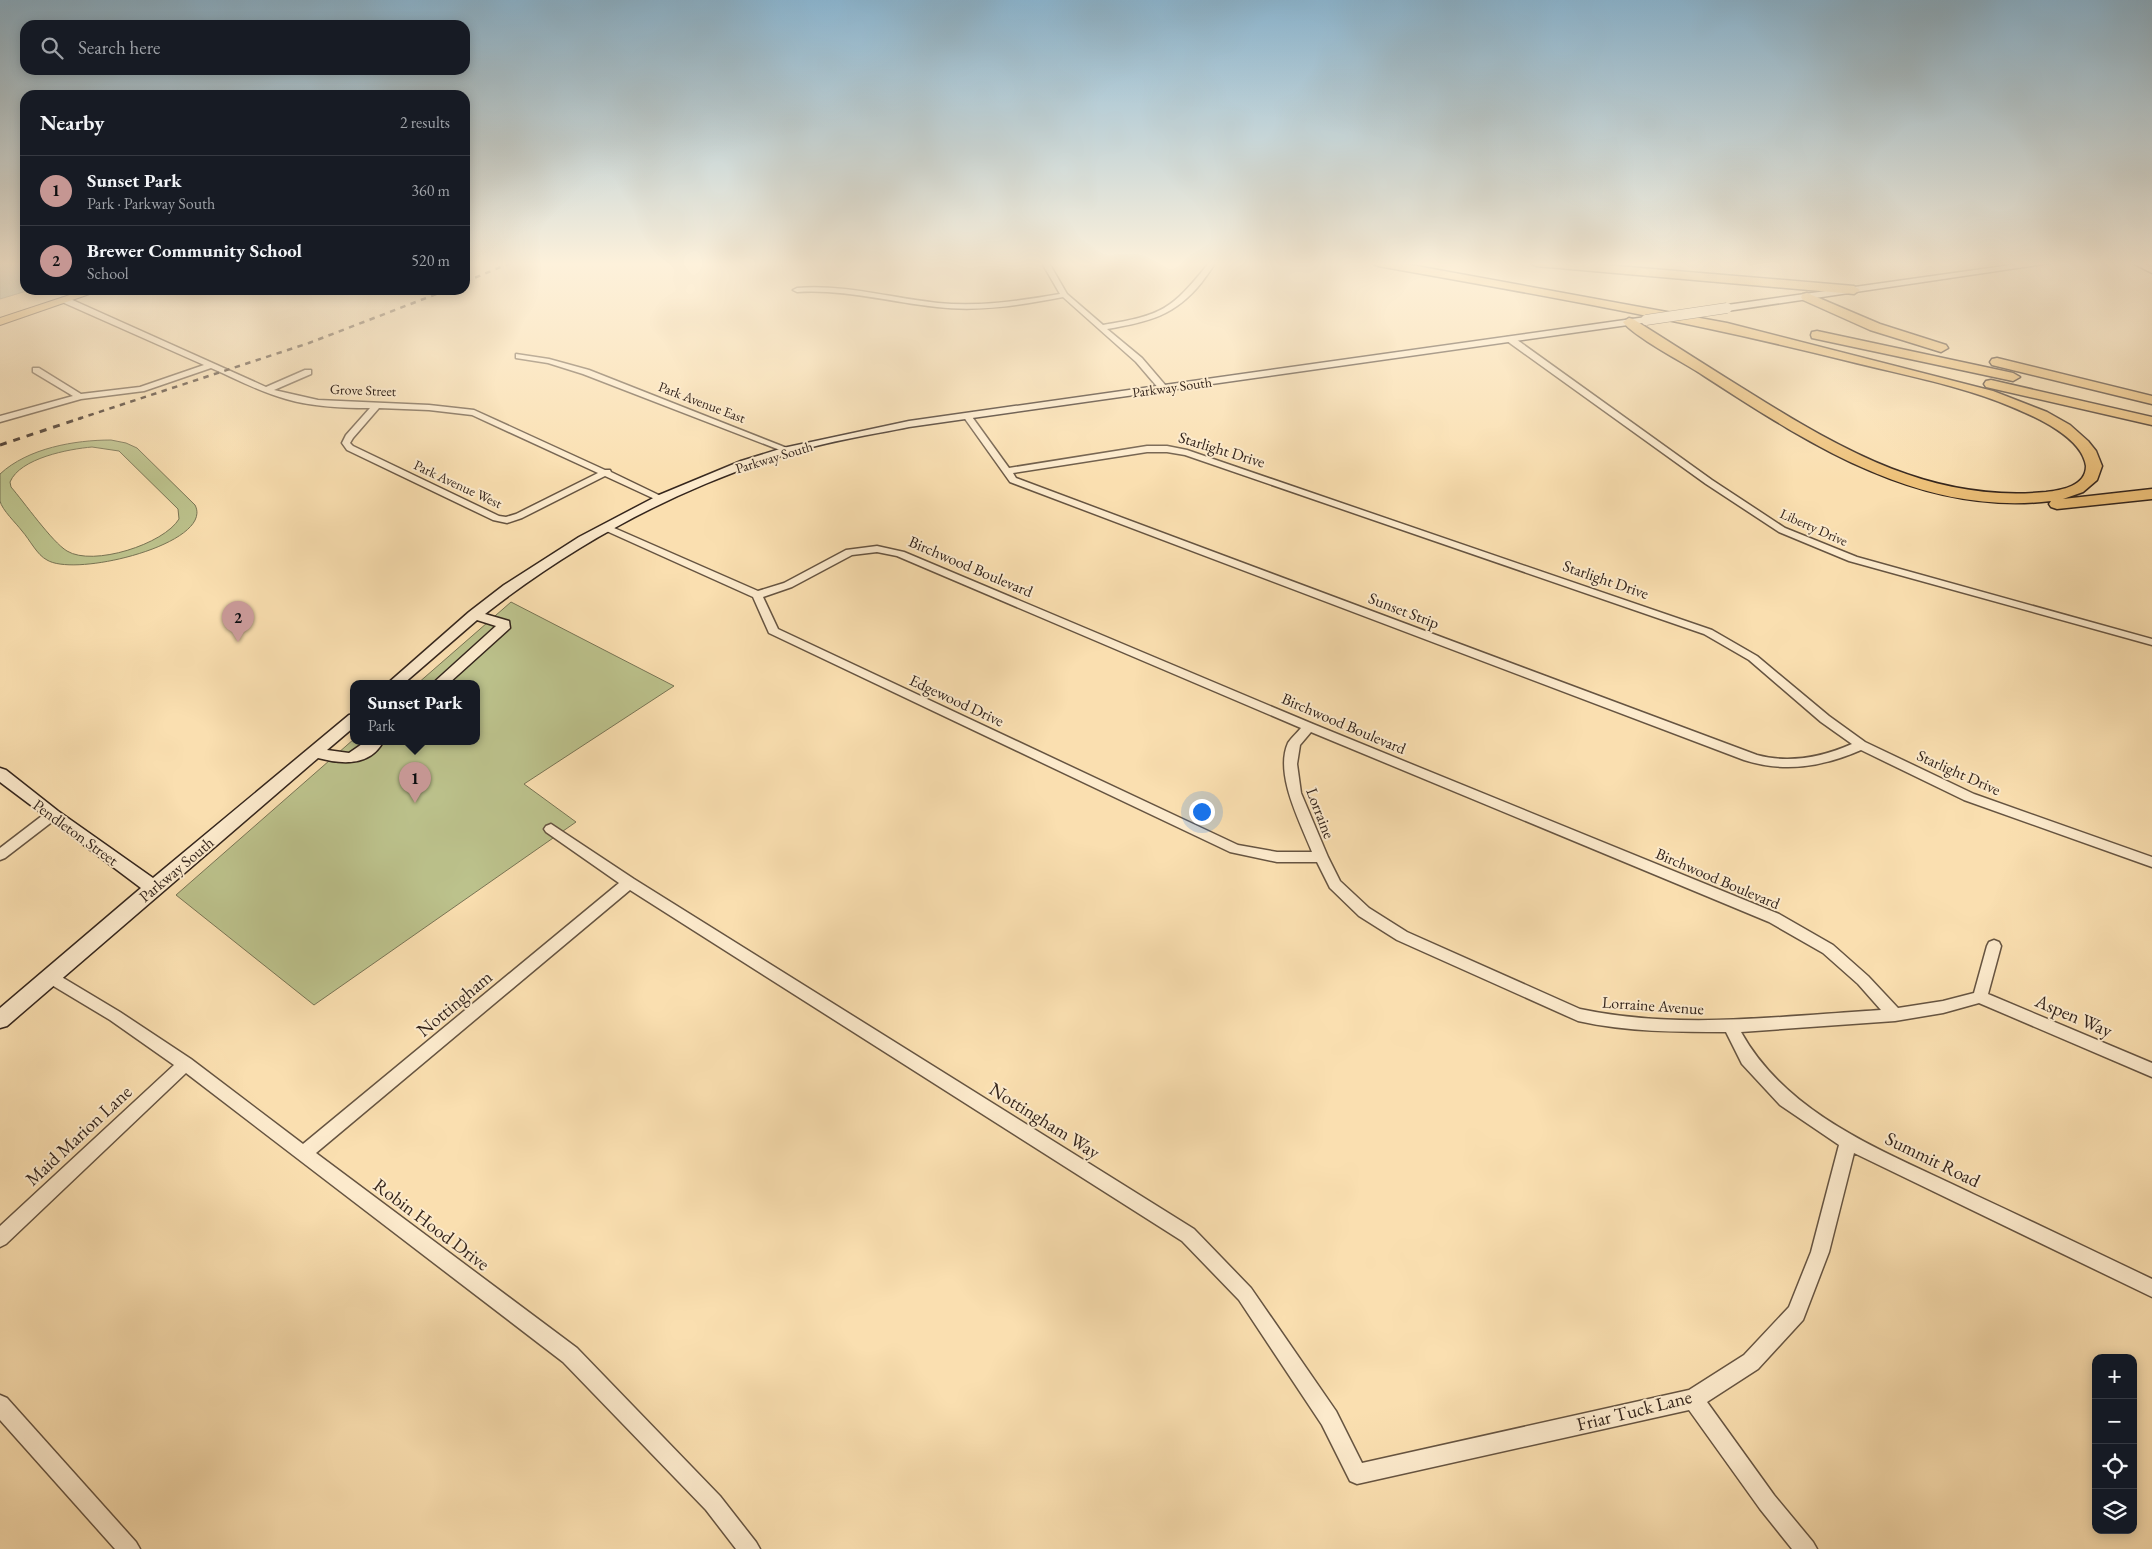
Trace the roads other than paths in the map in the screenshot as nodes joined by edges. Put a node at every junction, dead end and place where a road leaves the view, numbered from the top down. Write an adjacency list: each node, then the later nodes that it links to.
1 (143, 335): 12 (street, Grove Street)
2 (1112, 335): 15 (street)
3 (1536, 335): 10 (main road, Parkway South)
4 (1642, 335): 27 (highway)
5 (1643, 335): 6 (highway)
6 (1758, 335)
7 (1766, 335): 23 (highway)
8 (1813, 335): 20 (highway)
9 (1899, 335): 18 (highway)
10 (1510, 339): 15 (main road, Parkway South); 32 (street, Liberty Drive)
11 (519, 356): 24 (street, Park Avenue East)
12 (210, 366): 16 (street, Grove Street); 17 (street)
13 (36, 370): 17 (street)
14 (308, 372): 16 (street)
15 (1163, 388): 21 (main road, Parkway South)
16 (266, 390): 19 (street, Grove Street)
17 (80, 397): 22 (street)
18 (2152, 400)
19 (378, 404): 26 (street, Grove Street); 26 (street, Park Avenue West)
20 (2152, 407)
21 (967, 416): 24 (main road, Parkway South); 25 (street, Sunset Strip)
22 (0, 419)
23 (2152, 421)
24 (788, 450): 28 (main road, Parkway South)
25 (1008, 471): 38 (street, Sunset Strip); 38 (street, Starlight Drive)
26 (607, 472): 28 (street, Grove Street)
27 (2152, 494)
28 (662, 499): 29 (main road, Parkway South)
29 (605, 527): 30 (street); 31 (main road, Parkway South)
30 (757, 596): 36 (street, Birchwood Boulevard); 44 (street, Edgewood Drive)
31 (475, 614): 33 (main road, Parkway South); 34 (main road)
32 (2152, 642)
33 (399, 680)
34 (444, 680)
35 (350, 722): 39 (main road, Parkway South)
36 (1309, 727): 44 (street, Lorraine); 51 (street, Birchwood Boulevard)
37 (371, 745): 39 (main road)
38 (1861, 745): 45 (street, Starlight Drive)
39 (315, 752): 47 (main road, Parkway South)
40 (0, 774): 41 (main road, Pendleton Street)
41 (52, 816): 43 (street); 47 (main road, Pendleton Street)
42 (551, 829): 46 (street, Nottingham Way)
43 (0, 855)
44 (1320, 857): 53 (street, Lorraine Avenue)
45 (2152, 862)
46 (630, 884): 57 (street, Nottingham); 62 (street, Nottingham Way)
47 (153, 888): 49 (main road, Parkway South)
48 (1994, 946): 50 (street)
49 (50, 977): 52 (main road, Parkway South); 54 (street, Robin Hood Drive)
50 (1980, 997): 51 (street, Lorraine Avenue); 55 (street, Aspen Way)
51 (1896, 1015): 53 (street, Lorraine Avenue)
52 (0, 1020)
53 (1730, 1026): 56 (street, Summit Road)
54 (185, 1064): 57 (street, Robin Hood Drive); 58 (street, Maid Marion Lane)
55 (2152, 1070)
56 (1848, 1142): 59 (street, Summit Road); 60 (street, Friar Tuck Lane)
57 (303, 1154): 64 (street, Robin Hood Drive)
58 (0, 1238)
59 (2152, 1288)
60 (1693, 1398): 62 (street, Friar Tuck Lane); 65 (street)
61 (0, 1405): 63 (street)
62 (1357, 1474)
63 (129, 1549)
64 (749, 1549)
65 (1806, 1549)

